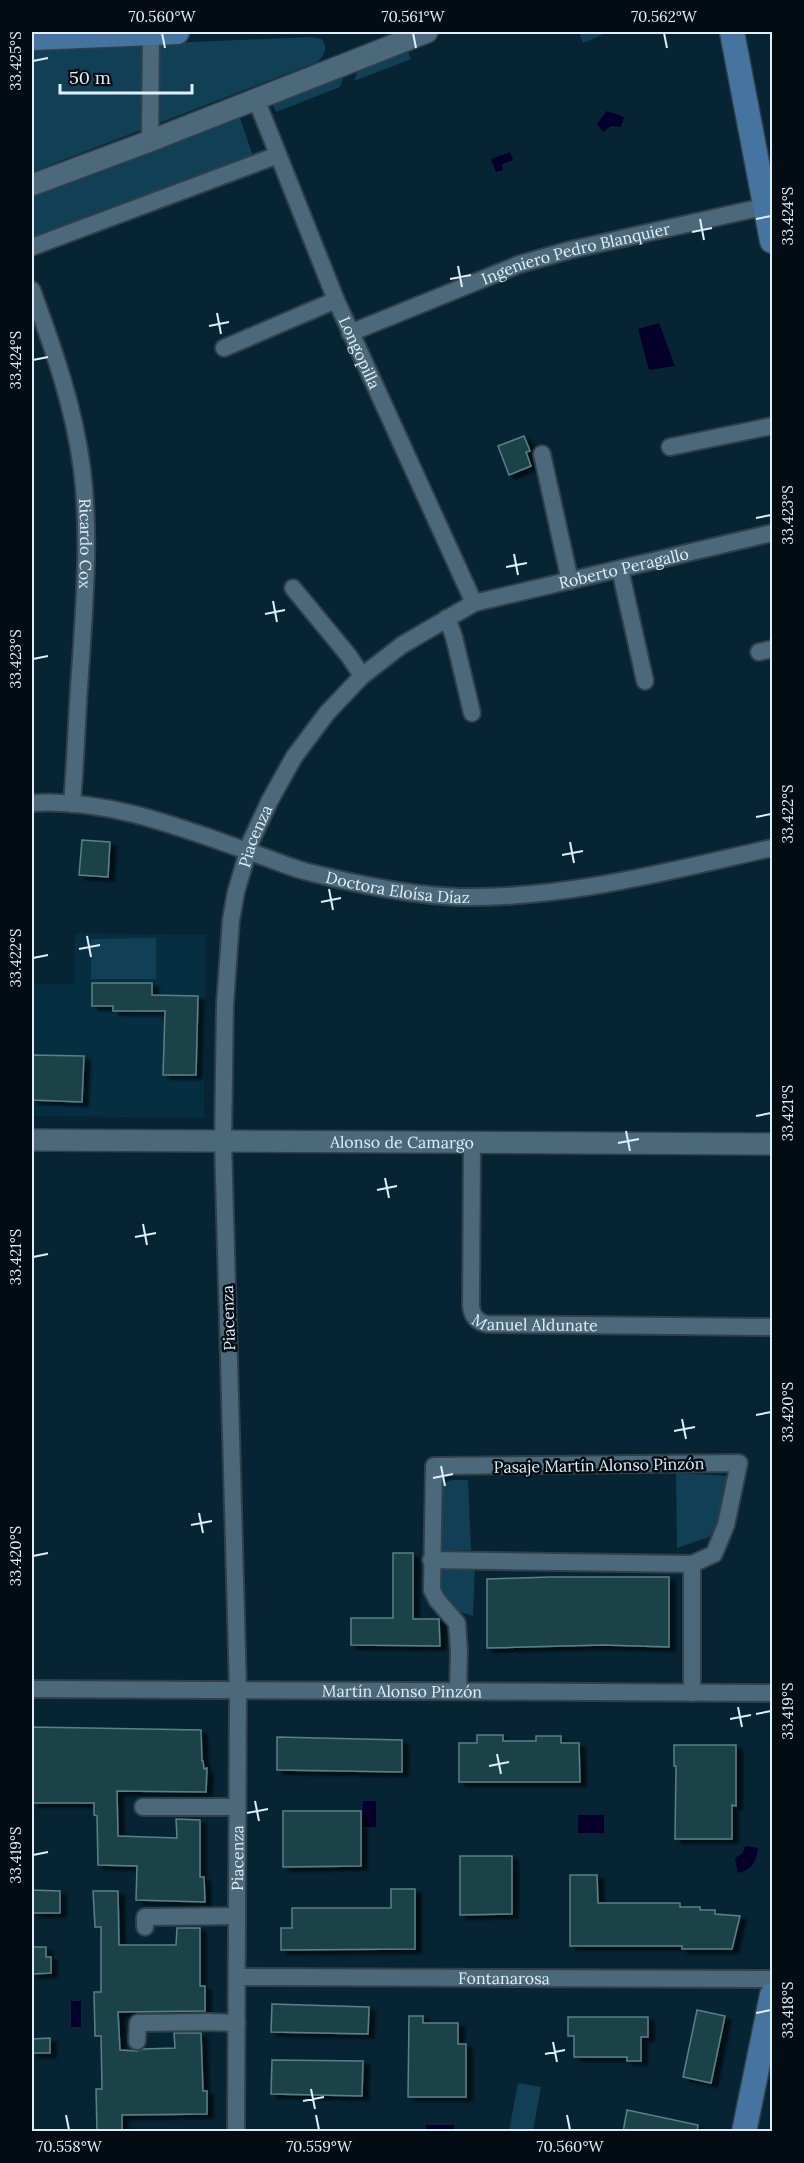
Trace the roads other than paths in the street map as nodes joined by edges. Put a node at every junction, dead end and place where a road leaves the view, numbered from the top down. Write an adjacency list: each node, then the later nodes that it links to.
1 (151, 32): 2 (main road); 5 (main road); 7 (street)
2 (177, 32)
3 (427, 32): 6 (street)
4 (732, 32): 10 (main road)
5 (32, 38)
6 (256, 99): 7 (street); 8 (street, Longopilla)
7 (150, 141): 9 (street)
8 (278, 155): 12 (street); 14 (street, Longopilla)
9 (32, 184)
10 (769, 206): 11 (main road); 15 (street, Ingeniero Pedro Blanquier)
11 (772, 241)
12 (32, 247)
13 (32, 290): 30 (street, Ricardo Cox)
14 (336, 300): 15 (street, Longopilla); 16 (street)
15 (350, 333): 24 (street, Longopilla)
16 (224, 348)
17 (772, 426): 18 (street)
18 (670, 447)
19 (542, 454): 22 (street)
20 (772, 533): 21 (street, Roberto Peragallo)
21 (620, 569): 22 (street, Roberto Peragallo); 27 (street)
22 (570, 580): 24 (street, Roberto Peragallo)
23 (293, 588): 26 (street)
24 (474, 603): 25 (street, Piacenza)
25 (447, 618): 26 (street, Piacenza); 28 (street)
26 (362, 676): 32 (street, Piacenza)
27 (645, 681)
28 (472, 713)
29 (32, 803): 30 (street, Doctora Eloísa Díaz)
30 (72, 804): 32 (street, Doctora Eloísa Díaz)
31 (772, 848): 32 (street, Doctora Eloísa Díaz)
32 (247, 851): 34 (street, Piacenza)
33 (32, 1140): 34 (street, Alonso de Camargo)
34 (223, 1141): 35 (street, Alonso de Camargo); 41 (street, Piacenza)
35 (472, 1143): 36 (street, Alonso de Camargo); 37 (street, Manuel Aldunate)
36 (772, 1144)
37 (772, 1327)
38 (431, 1560): 39 (street); 39 (street, Pasaje Martín Alonso Pinzón); 42 (street, Pasaje Martín Alonso Pinzón)
39 (692, 1564): 43 (street)
40 (32, 1689): 41 (street, Martín Alonso Pinzón)
41 (238, 1690): 42 (street, Martín Alonso Pinzón); 46 (street, Piacenza)
42 (458, 1691): 43 (street, Martín Alonso Pinzón)
43 (692, 1693): 44 (street, Martín Alonso Pinzón)
44 (772, 1693)
45 (143, 1807): 46 (street)
46 (237, 1807): 47 (street, Piacenza)
47 (237, 1916): 48 (street); 49 (street, Piacenza)
48 (145, 1927)
49 (237, 1977): 50 (street, Fontanarosa); 52 (street, Piacenza)
50 (772, 1979)
51 (772, 1995): 55 (main road)
52 (237, 2023): 53 (street); 54 (street, Piacenza)
53 (137, 2041)
54 (236, 2132)
55 (744, 2132)

